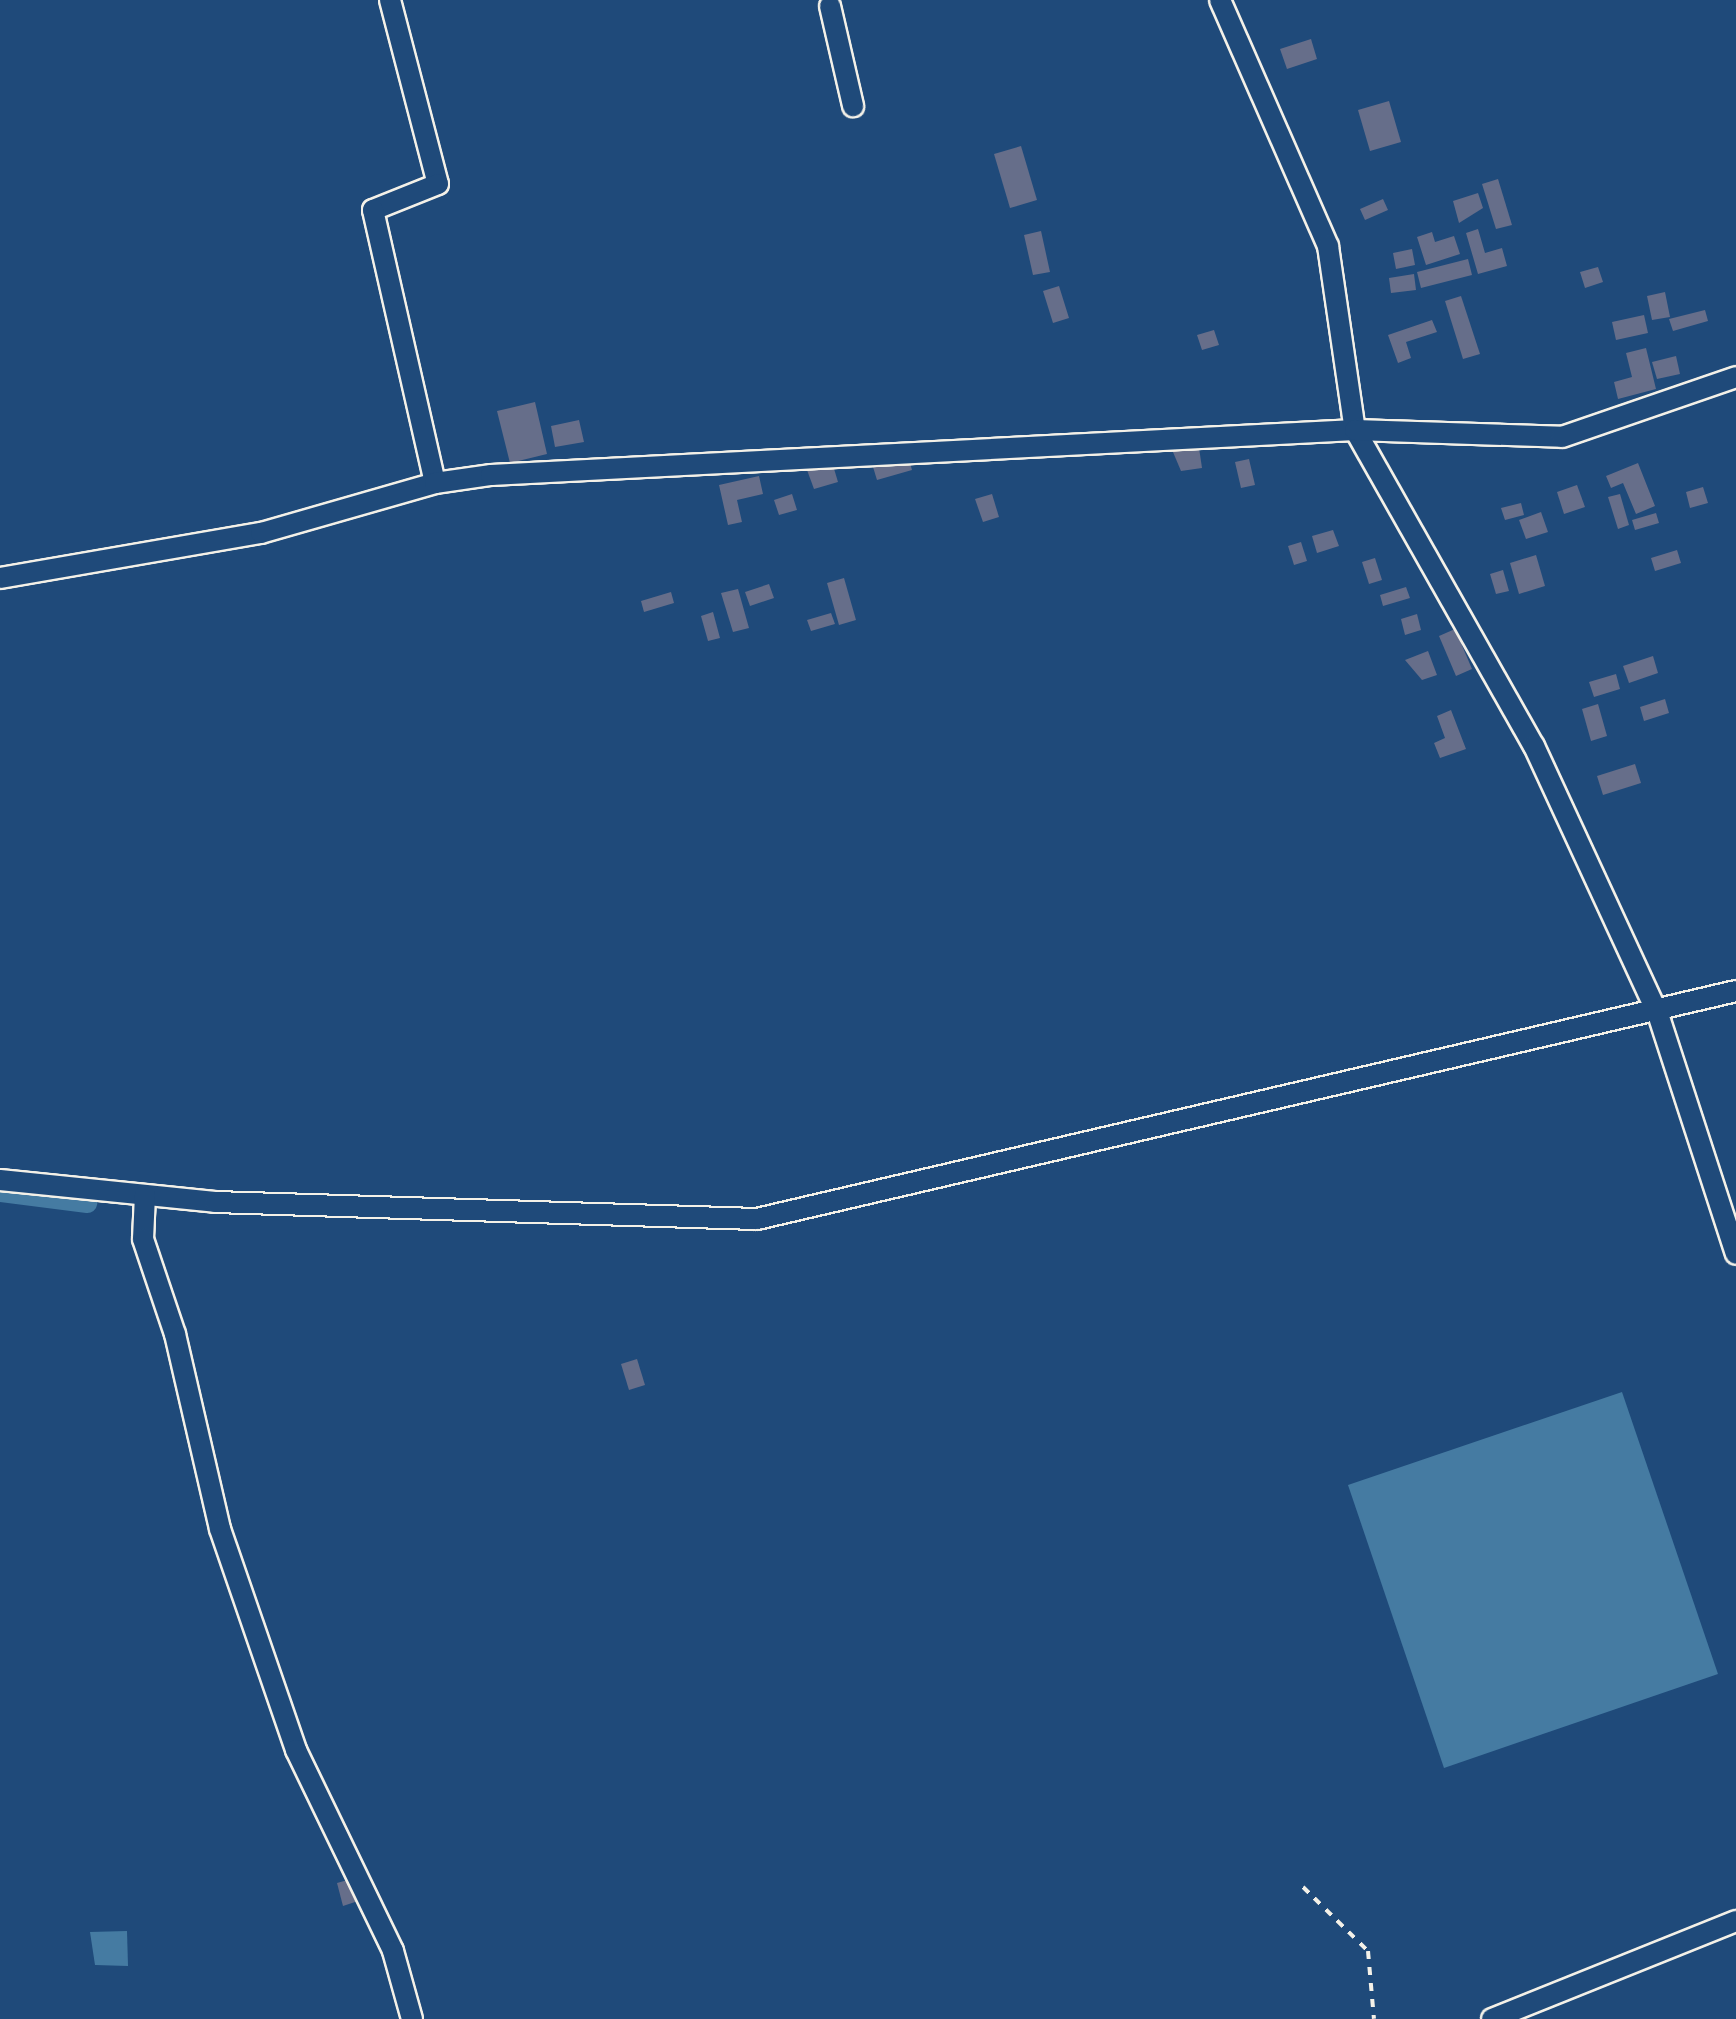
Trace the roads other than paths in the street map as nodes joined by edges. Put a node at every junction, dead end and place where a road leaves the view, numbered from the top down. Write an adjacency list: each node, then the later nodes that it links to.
1 (390, 0): 7 (street)
2 (1220, 0): 6 (street)
3 (830, 6): 4 (street)
4 (853, 106)
5 (1736, 377): 6 (street)
6 (1355, 430): 7 (street); 10 (street)
7 (435, 483): 8 (street)
8 (0, 578)
9 (1736, 991): 10 (street)
10 (1658, 1014): 12 (street); 13 (street)
11 (0, 1180): 12 (street)
12 (145, 1195): 15 (street)
13 (1736, 1254)
14 (1736, 1921): 16 (street)
15 (412, 2019)
16 (1492, 2019)

